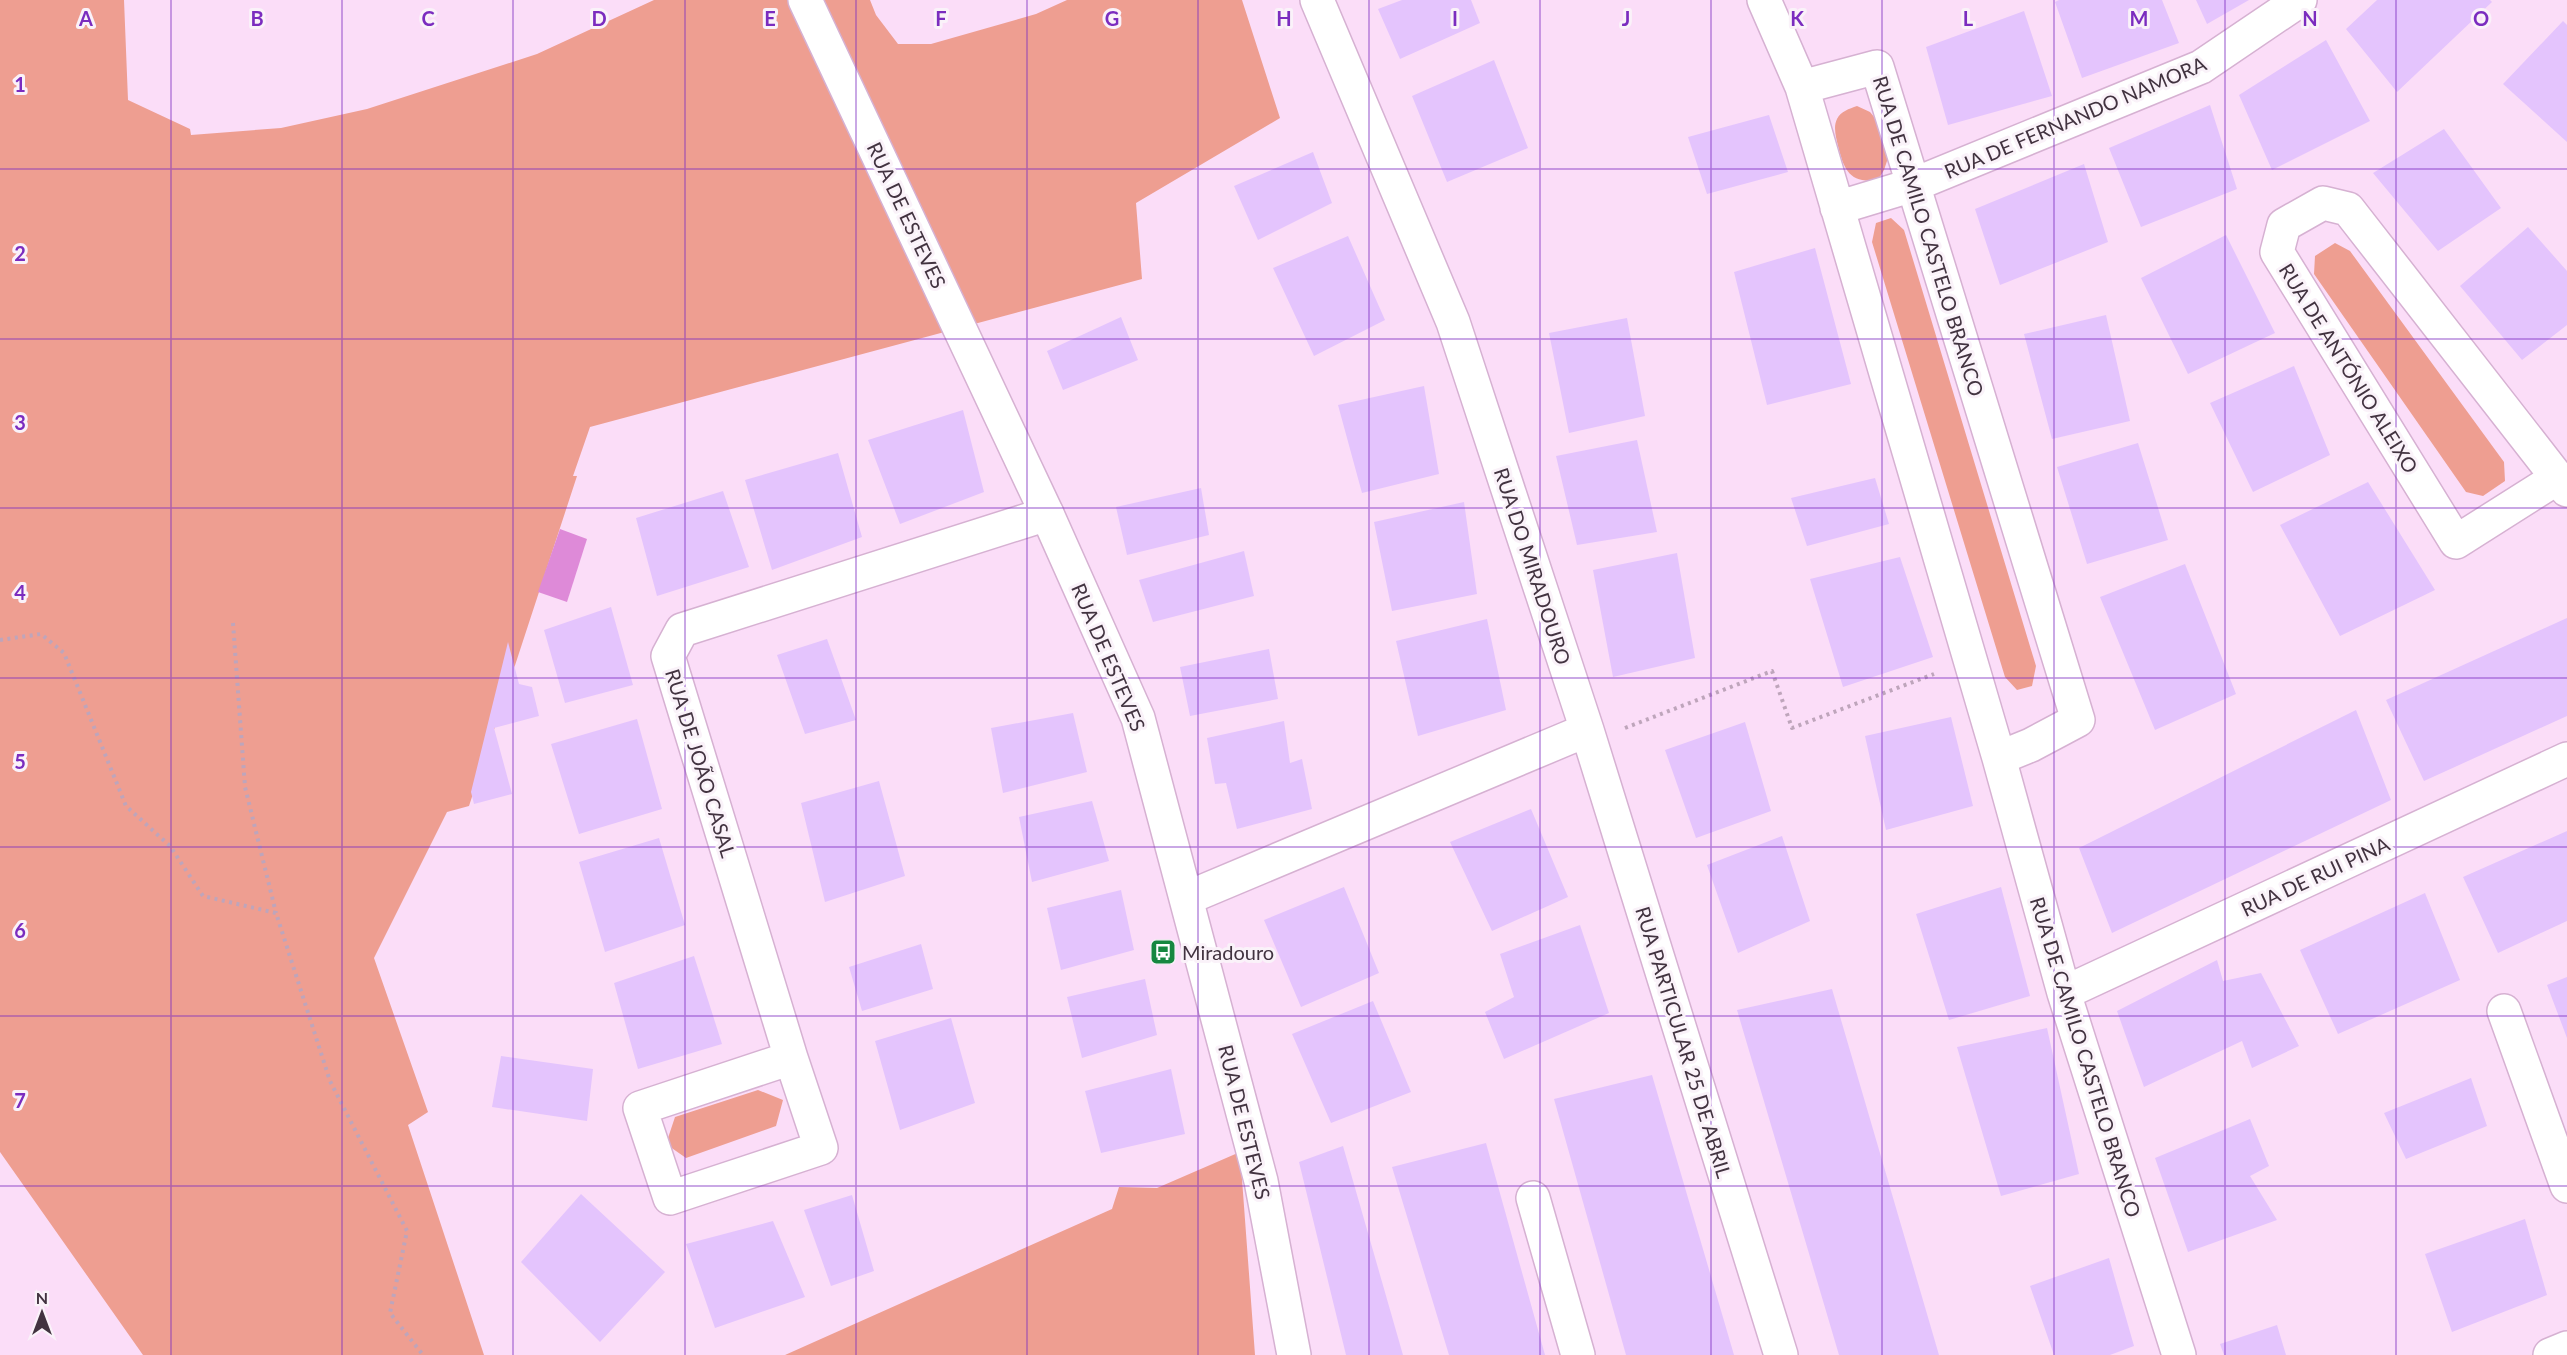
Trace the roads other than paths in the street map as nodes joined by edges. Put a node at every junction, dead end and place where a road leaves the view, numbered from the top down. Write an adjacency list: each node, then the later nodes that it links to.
1 (805, 0): 9 (street, RUA DE ESTEVES)
2 (1317, 0): 10 (street, RUA DO MIRADOURO)
3 (1764, 0): 5 (street)
4 (2300, 0): 6 (street, RUA DE FERNANDO NAMORA)
5 (1802, 87): 6 (street, RUA DE CAMILO CASTELO BRANCO); 7 (street, RUA DE CAMILO CASTELO BRANCO)
6 (1913, 185): 7 (street, RUA DE FERNANDO NAMORA); 11 (street, RUA DE CAMILO CASTELO BRANCO)
7 (1837, 208): 11 (street, RUA DE CAMILO CASTELO BRANCO)
8 (2562, 484): 8 (street, RUA DE ANTÓNIO ALEIXO)
9 (1047, 514): 13 (street, RUA DE ESTEVES); 16 (street, RUA DE JOÃO CASAL)
10 (1589, 736): 13 (street); 22 (street, RUA PARTICULAR 25 DE ABRIL)
11 (1999, 758): 14 (street, RUA DE CAMILO CASTELO BRANCO)
12 (2567, 759): 14 (street, RUA DE RUI PINA)
13 (1187, 898): 20 (street, RUA DE ESTEVES)
14 (2064, 993): 23 (street, RUA DE CAMILO CASTELO BRANCO)
15 (2504, 1011): 17 (street)
16 (791, 1058): 16 (street, RUA DE JOÃO CASAL)
17 (2567, 1186)
18 (1533, 1198): 21 (street)
19 (2567, 1348): 24 (street)
20 (1294, 1355)
21 (1578, 1355)
22 (1781, 1355)
23 (2179, 1355)
24 (2550, 1355)

